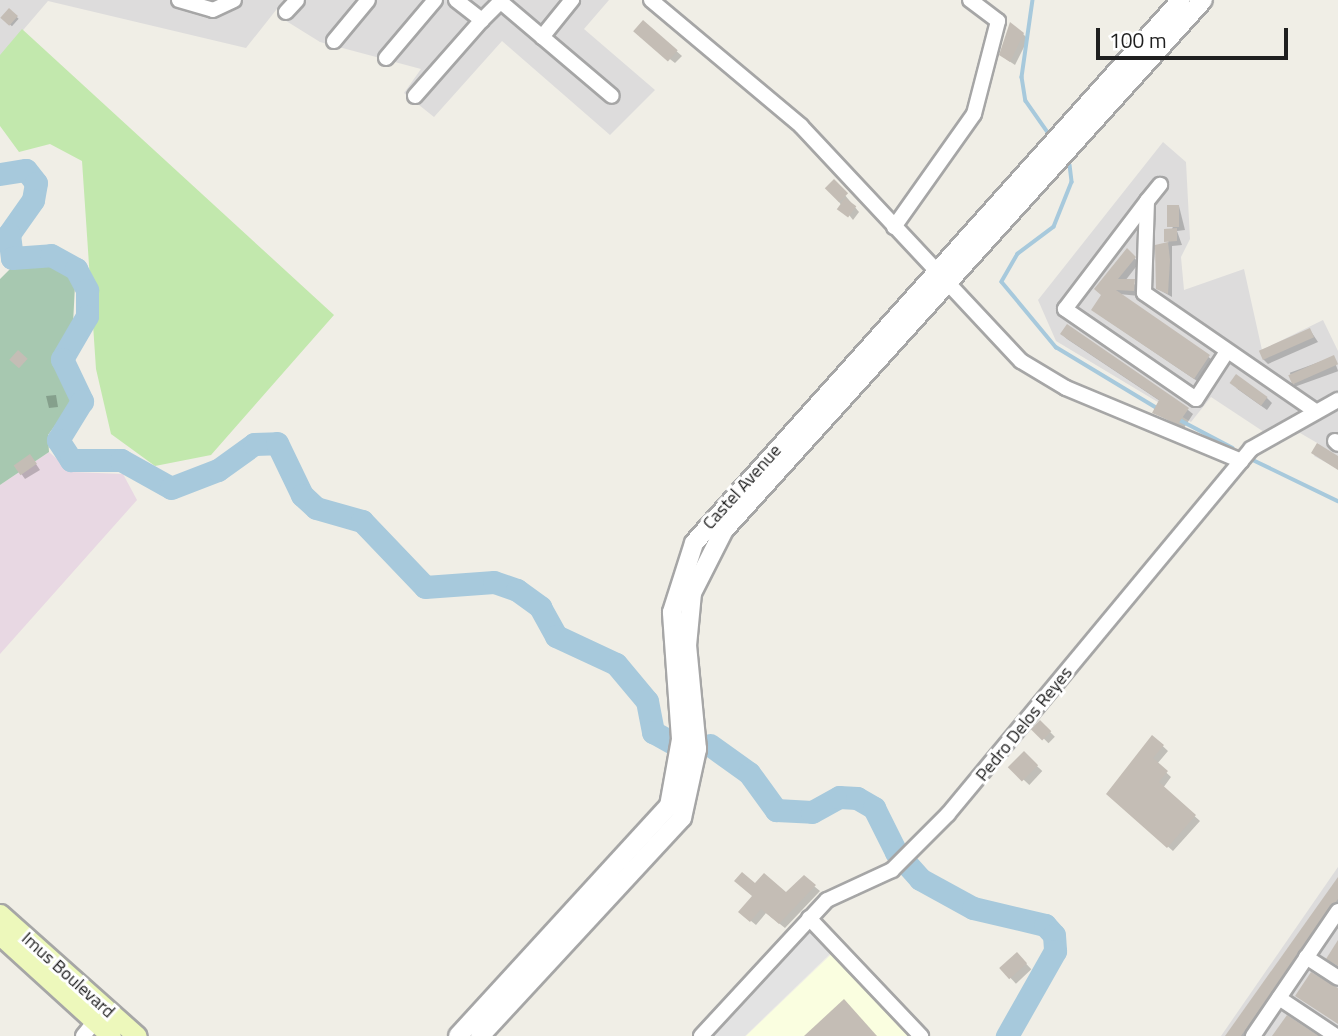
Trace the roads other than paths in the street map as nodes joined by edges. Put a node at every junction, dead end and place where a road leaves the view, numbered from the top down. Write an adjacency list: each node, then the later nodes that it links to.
1 (179, 0): 2 (street)
2 (234, 0)
3 (297, 0): 13 (street)
4 (368, 0): 16 (street)
5 (435, 0): 17 (street)
6 (456, 0): 14 (street)
7 (572, 0): 15 (street)
8 (651, 0): 22 (street)
9 (970, 0): 22 (street)
10 (1181, 0): 23 (street, Castel Avenue)
11 (1203, 0): 23 (street, Castel Avenue)
12 (501, 1): 14 (street); 15 (street)
13 (286, 12)
14 (482, 20): 18 (street)
15 (542, 37): 19 (street)
16 (334, 41)
17 (386, 58)
18 (415, 96)
19 (612, 96)
20 (1160, 185): 21 (street)
21 (1147, 201): 24 (street); 24 (street)
22 (894, 227): 23 (street)
23 (942, 277): 27 (street); 38 (street, Castel Avenue); 39 (street, Castel Avenue)
24 (1227, 353): 26 (street)
25 (1338, 400): 26 (street, Pedro Delos Reyes)
26 (1315, 411): 27 (street, Pedro Delos Reyes)
27 (1241, 461): 30 (street, Pedro Delos Reyes)
28 (1338, 912): 32 (street)
29 (0, 914): 35 (main road, Imus Boulevard)
30 (809, 918): 40 (street, Pedro Delos Reyes); 41 (street)
31 (0, 935): 35 (main road, Imus Boulevard)
32 (1307, 957): 33 (street); 34 (street)
33 (1338, 978)
34 (1279, 998): 42 (street); 43 (street)
35 (94, 1023): 36 (main road, Imus Boulevard); 37 (main road, Imus Boulevard)
36 (111, 1036)
37 (137, 1036)
38 (458, 1036)
39 (480, 1036)
40 (701, 1036)
41 (920, 1036)
42 (1253, 1036)
43 (1336, 1036)

